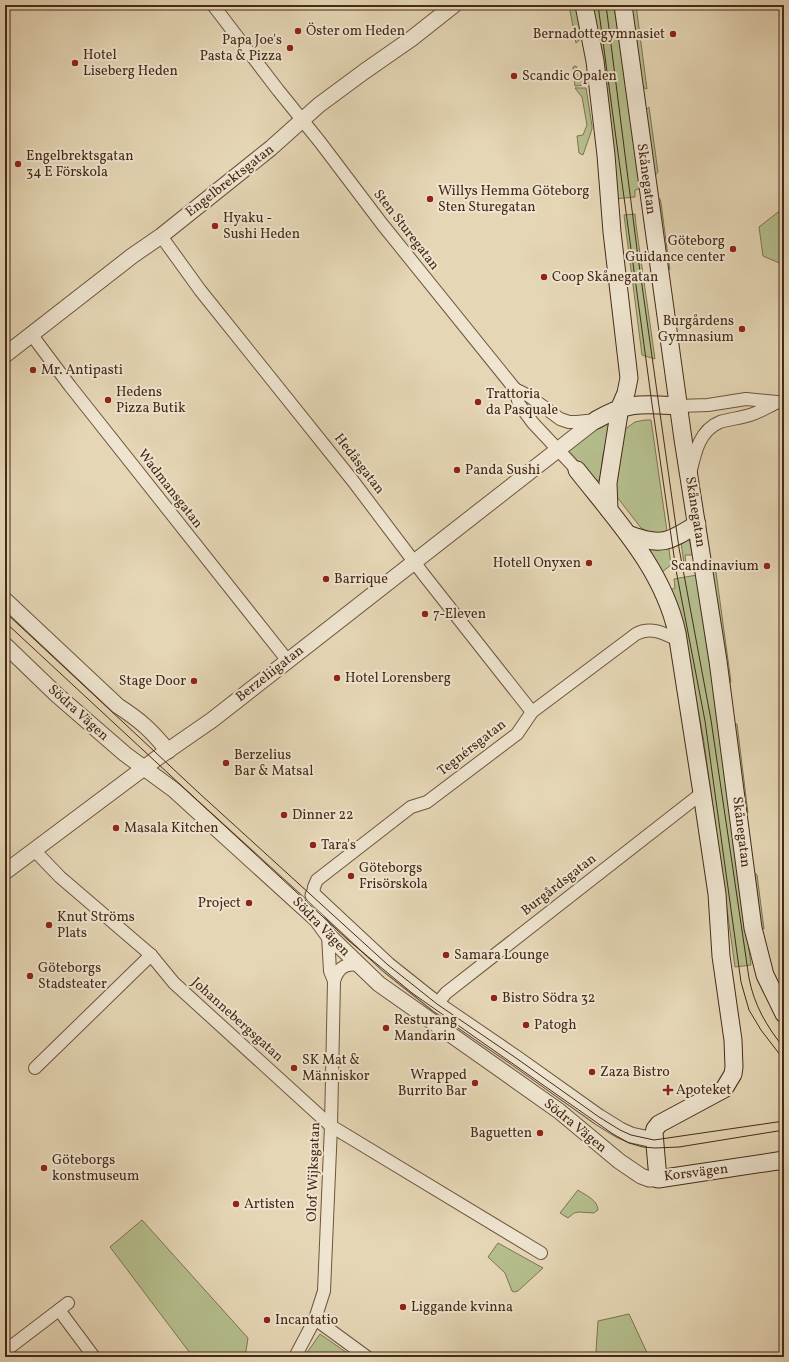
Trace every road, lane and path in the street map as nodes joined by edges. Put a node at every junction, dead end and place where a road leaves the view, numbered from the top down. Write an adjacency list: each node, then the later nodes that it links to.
1 (213, 5): 5 (street, Sten Sturegatan)
2 (454, 5): 5 (street, Engelbrektsgatan)
3 (584, 5): 13 (main road)
4 (622, 5): 12 (main road, Skånegatan)
5 (303, 121): 6 (street, Engelbrektsgatan); 9 (street, Sten Sturegatan)
6 (161, 236): 7 (street, Engelbrektsgatan); 22 (street, Hedåsgatan)
7 (30, 334): 8 (street, Engelbrektsgatan); 26 (street, Wadmansgatan)
8 (5, 355)
9 (515, 389): 14 (street); 16 (street, Sten Sturegatan)
10 (781, 402): 12 (street); 18 (street)
11 (652, 404): 12 (main road); 13 (main road); 15 (main road)
12 (679, 406): 15 (main road, Skånegatan)
13 (620, 408): 14 (main road); 19 (main road)
14 (596, 420): 16 (street, Berzeliigatan)
15 (684, 439): 18 (main road, Skånegatan)
16 (557, 450): 17 (street, Sten Sturegatan); 22 (street, Berzeliigatan)
17 (577, 470): 19 (main road)
18 (690, 476): 20 (main road, Skånegatan)
19 (609, 510): 21 (main road)
20 (697, 524): 21 (main road); 39 (main road, Skånegatan)
21 (630, 535): 24 (main road)
22 (414, 562): 26 (street, Berzeliigatan); 27 (street, Hedåsgatan)
23 (5, 600): 28 (street)
24 (678, 640): 27 (street, Tegnérsgatan); 30 (main road)
25 (5, 645): 29 (street, Södra Vägen)
26 (288, 661): 28 (street, Berzeliigatan)
27 (532, 712): 33 (street, Tegnérsgatan)
28 (168, 750): 29 (street, Berzeliigatan)
29 (144, 768): 31 (street, Berzeliigatan); 34 (street, Södra Vägen)
30 (702, 793): 38 (street, Burgårdsgatan); 42 (main road, Korsvägen)
31 (34, 850): 32 (street, Berzeliigatan); 35 (street, Johannebergsgatan)
32 (5, 872)
33 (313, 895): 38 (street, Södra Vägen)
34 (328, 935): 36 (street, Södra Vägen); 37 (street, Olof Wijksgatan)
35 (151, 955): 40 (street); 41 (street, Johannebergsgatan)
36 (358, 965): 37 (street); 44 (street, Södra Vägen)
37 (334, 981): 41 (street, Olof Wijksgatan)
38 (437, 1004): 42 (street, Södra Vägen)
39 (784, 1014)
40 (35, 1068)
41 (331, 1126): 45 (street, Johannebergsgatan); 46 (street, Olof Wijksgatan)
42 (654, 1140): 44 (main road, Korsvägen)
43 (784, 1160): 44 (main road, Korsvägen)
44 (658, 1179)
45 (541, 1253)
46 (315, 1319): 49 (street, Olof Wijksgatan); 50 (street)
47 (5, 1351): 48 (street)
48 (94, 1357)
49 (295, 1357)
50 (367, 1357)

